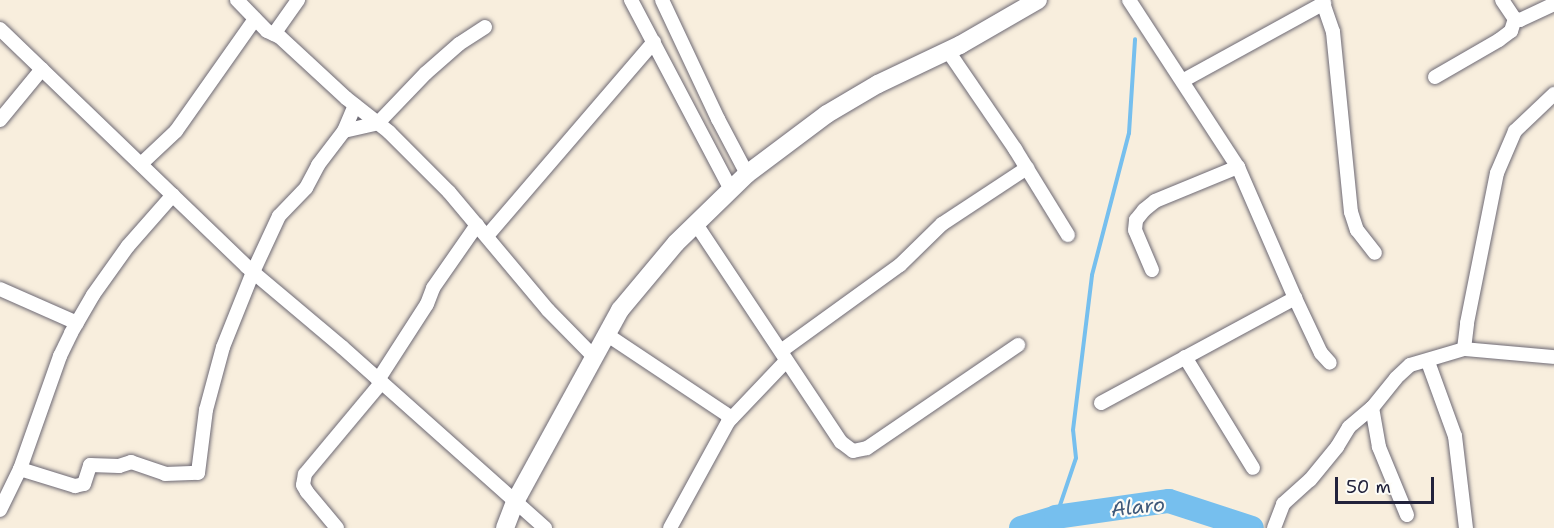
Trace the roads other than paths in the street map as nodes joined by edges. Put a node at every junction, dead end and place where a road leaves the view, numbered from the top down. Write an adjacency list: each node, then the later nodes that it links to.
1 (237, 0): 10 (street)
2 (298, 0): 14 (street)
3 (632, 0): 15 (street)
4 (663, 0): 28 (street)
5 (1129, 0): 19 (street)
6 (1502, 0): 11 (street)
7 (1323, 2): 19 (street); 35 (street)
8 (1026, 3): 16 (street)
9 (1554, 4): 11 (street)
10 (255, 19): 14 (street); 25 (street)
11 (1515, 19): 18 (street)
12 (485, 27): 23 (street)
13 (0, 29): 17 (street)
14 (274, 34): 21 (street)
15 (654, 42): 29 (street); 34 (street)
16 (948, 51): 27 (street); 28 (street)
17 (42, 69): 22 (street); 25 (street)
18 (1435, 77)
19 (1184, 80): 26 (street)
20 (1554, 94): 43 (street)
21 (355, 105): 23 (street); 24 (street)
22 (0, 120)
23 (378, 123): 24 (street); 32 (street)
24 (344, 131): 37 (street)
25 (141, 164): 30 (street)
26 (1238, 167): 36 (street); 39 (street)
27 (1027, 168): 33 (street); 45 (street)
28 (747, 174): 29 (street)
29 (731, 190): 31 (street)
30 (173, 195): 37 (street); 40 (street)
31 (696, 224): 41 (street); 45 (street)
32 (477, 225): 34 (street); 50 (street)
33 (1068, 235)
34 (487, 236): 44 (street)
35 (1375, 254)
36 (1152, 270)
37 (253, 272): 50 (street); 55 (street)
38 (0, 289): 40 (street)
39 (1295, 298): 46 (street); 49 (street)
40 (77, 323): 55 (street)
41 (606, 334): 44 (street); 53 (street)
42 (1018, 345): 45 (street)
43 (1464, 350): 47 (street); 48 (street)
44 (593, 356): 56 (street)
45 (784, 356): 53 (street)
46 (1185, 357): 51 (street); 54 (street)
47 (1554, 357)
48 (1428, 362): 52 (street); 64 (street)
49 (1330, 363)
50 (380, 382): 56 (street); 59 (street)
51 (1101, 403)
52 (1372, 408): 58 (street); 63 (street)
53 (732, 418): 62 (street)
54 (1253, 468)
55 (21, 469): 57 (street)
56 (516, 500): 60 (street); 61 (street)
57 (0, 510)
58 (1407, 515)
59 (337, 528)
60 (505, 528)
61 (545, 528)
62 (670, 528)
63 (1274, 528)
64 (1466, 528)

